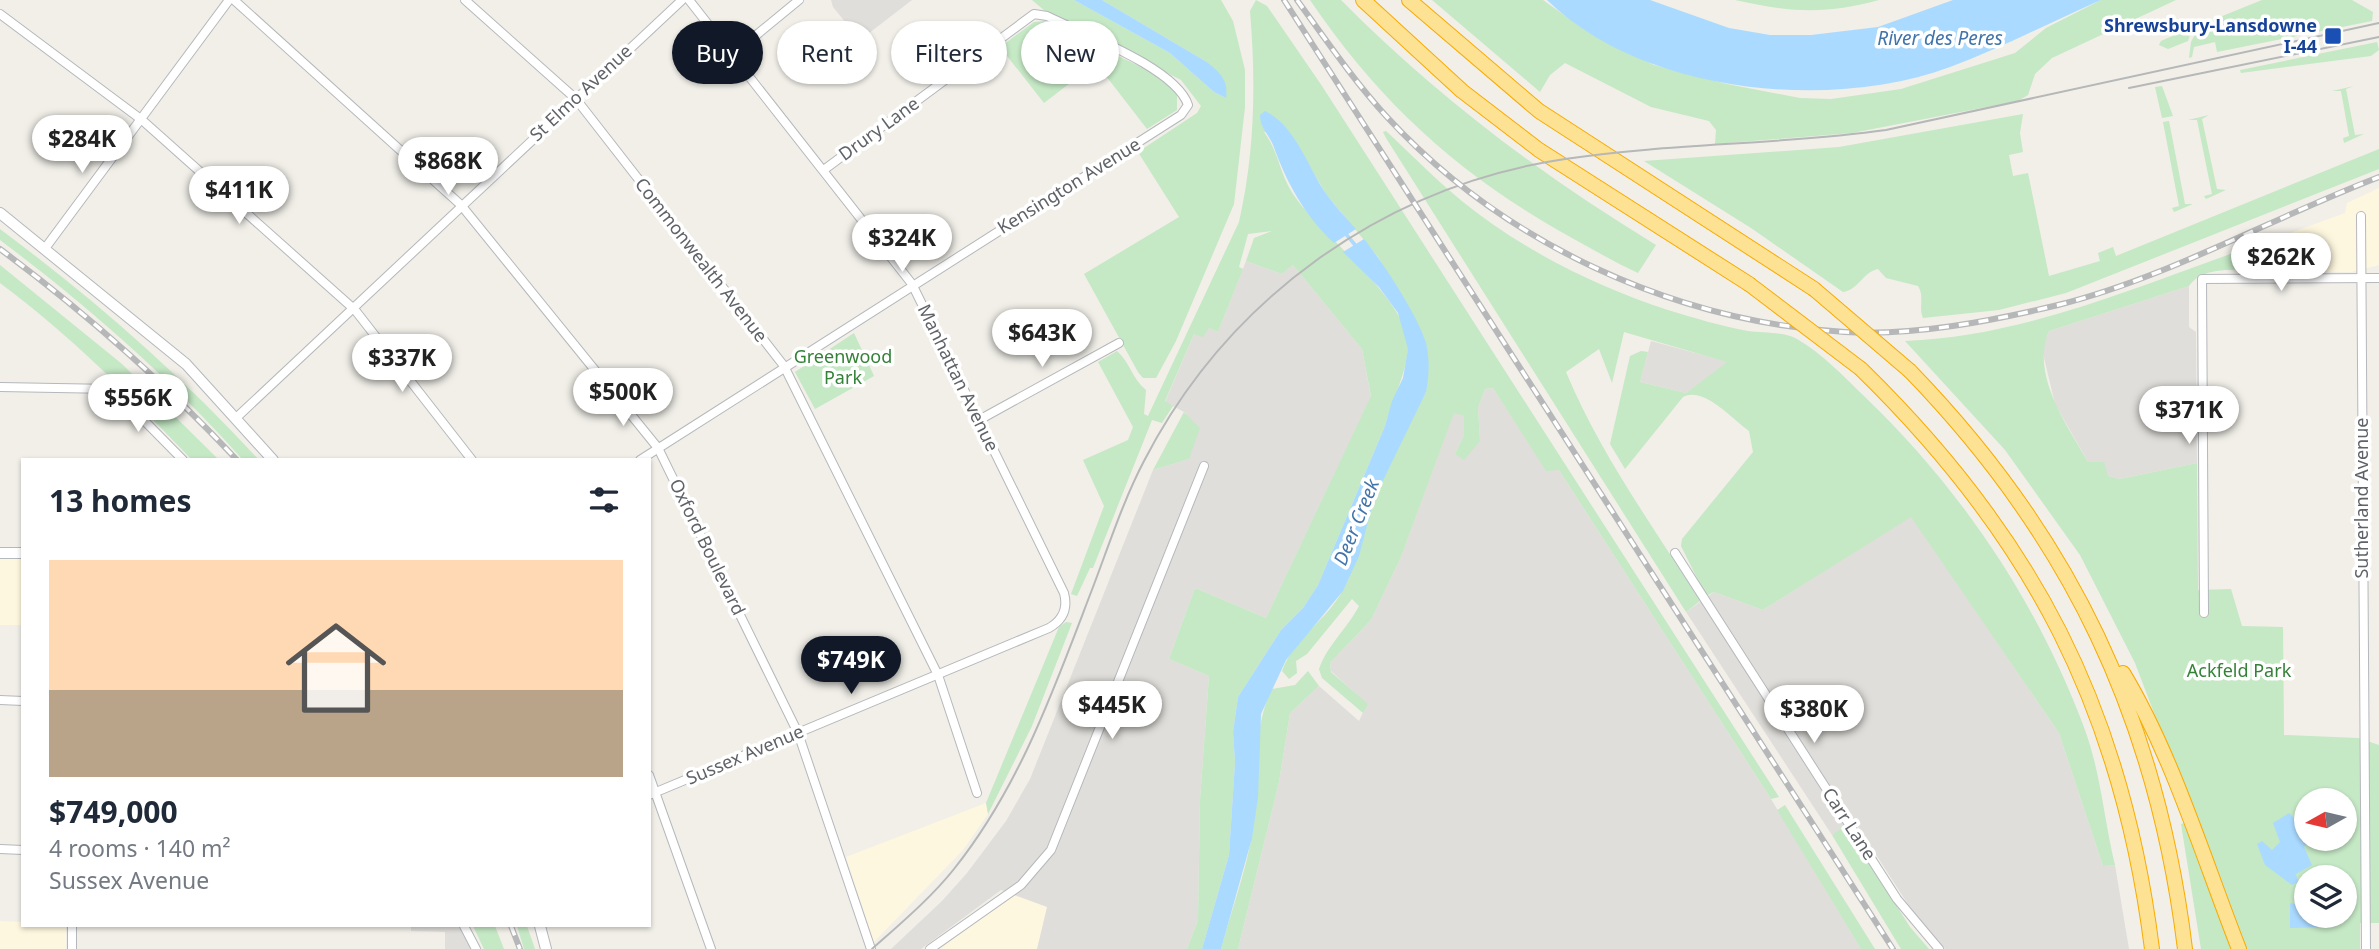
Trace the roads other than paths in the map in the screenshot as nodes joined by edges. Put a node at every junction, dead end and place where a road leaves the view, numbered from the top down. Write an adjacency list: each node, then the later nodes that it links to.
1 (232, 0): 14 (street); 16 (street, Oxford Boulevard)
2 (465, 0): 12 (street, Commonwealth Avenue)
3 (682, 0): 12 (street, St Elmo Avenue)
4 (690, 0): 9 (street, Manhattan Avenue)
5 (799, 0): 10 (street)
6 (1363, 0): 59 (highway, bridge)
7 (1409, 0): 40 (highway, bridge)
8 (0, 14): 14 (street)
9 (706, 21)
10 (763, 30)
11 (756, 84): 15 (street, Manhattan Avenue)
12 (576, 99): 16 (street, St Elmo Avenue); 25 (street, Commonwealth Avenue)
13 (1181, 115): 15 (street, Drury Lane); 22 (street, Kensington Avenue)
14 (142, 120): 19 (street); 23 (street)
15 (825, 169): 22 (street, Manhattan Avenue)
16 (461, 205): 23 (street, St Elmo Avenue); 29 (street, Oxford Boulevard)
17 (0, 213): 19 (street)
18 (2361, 216): 20 (street, Sutherland Avenue)
19 (46, 247): 27 (street)
20 (2361, 278): 21 (street); 39 (street); 62 (street, Sutherland Avenue)
21 (2379, 278)
22 (912, 284): 25 (street, Kensington Avenue); 28 (street, Manhattan Avenue)
23 (355, 310): 27 (street, St Elmo Avenue); 32 (street)
24 (1119, 343): 28 (street)
25 (784, 366): 29 (street, Kensington Avenue); 41 (street, Commonwealth Avenue)
26 (0, 387): 30 (street)
27 (236, 418): 31 (street)
28 (979, 420): 38 (street, Manhattan Avenue)
29 (658, 449): 33 (street, Kensington Avenue); 44 (street, Oxford Boulevard)
30 (181, 458)
31 (271, 458)
32 (470, 458)
33 (643, 458)
34 (1205, 466): 57 (street)
35 (0, 553): 36 (street)
36 (21, 553)
37 (1675, 553): 58 (street, Carr Lane)
38 (1066, 608): 41 (street, Sussex Avenue)
39 (2204, 613)
40 (2094, 626): 60 (highway); 61 (highway)
41 (938, 675): 44 (street, Sussex Avenue); 45 (street, Commonwealth Avenue)
42 (0, 700): 43 (street)
43 (21, 701)
44 (799, 733): 46 (street, Sussex Avenue); 56 (street, Oxford Boulevard)
45 (977, 793)
46 (654, 794): 55 (street)
47 (0, 849): 48 (street)
48 (21, 850)
49 (72, 927): 52 (street)
50 (465, 927): 53 (street)
51 (540, 927): 54 (street)
52 (72, 949)
53 (476, 949)
54 (547, 949)
55 (711, 949)
56 (871, 949)
57 (930, 949)
58 (1939, 949)
59 (2152, 949)
60 (2185, 949)
61 (2239, 949)
62 (2366, 949)

